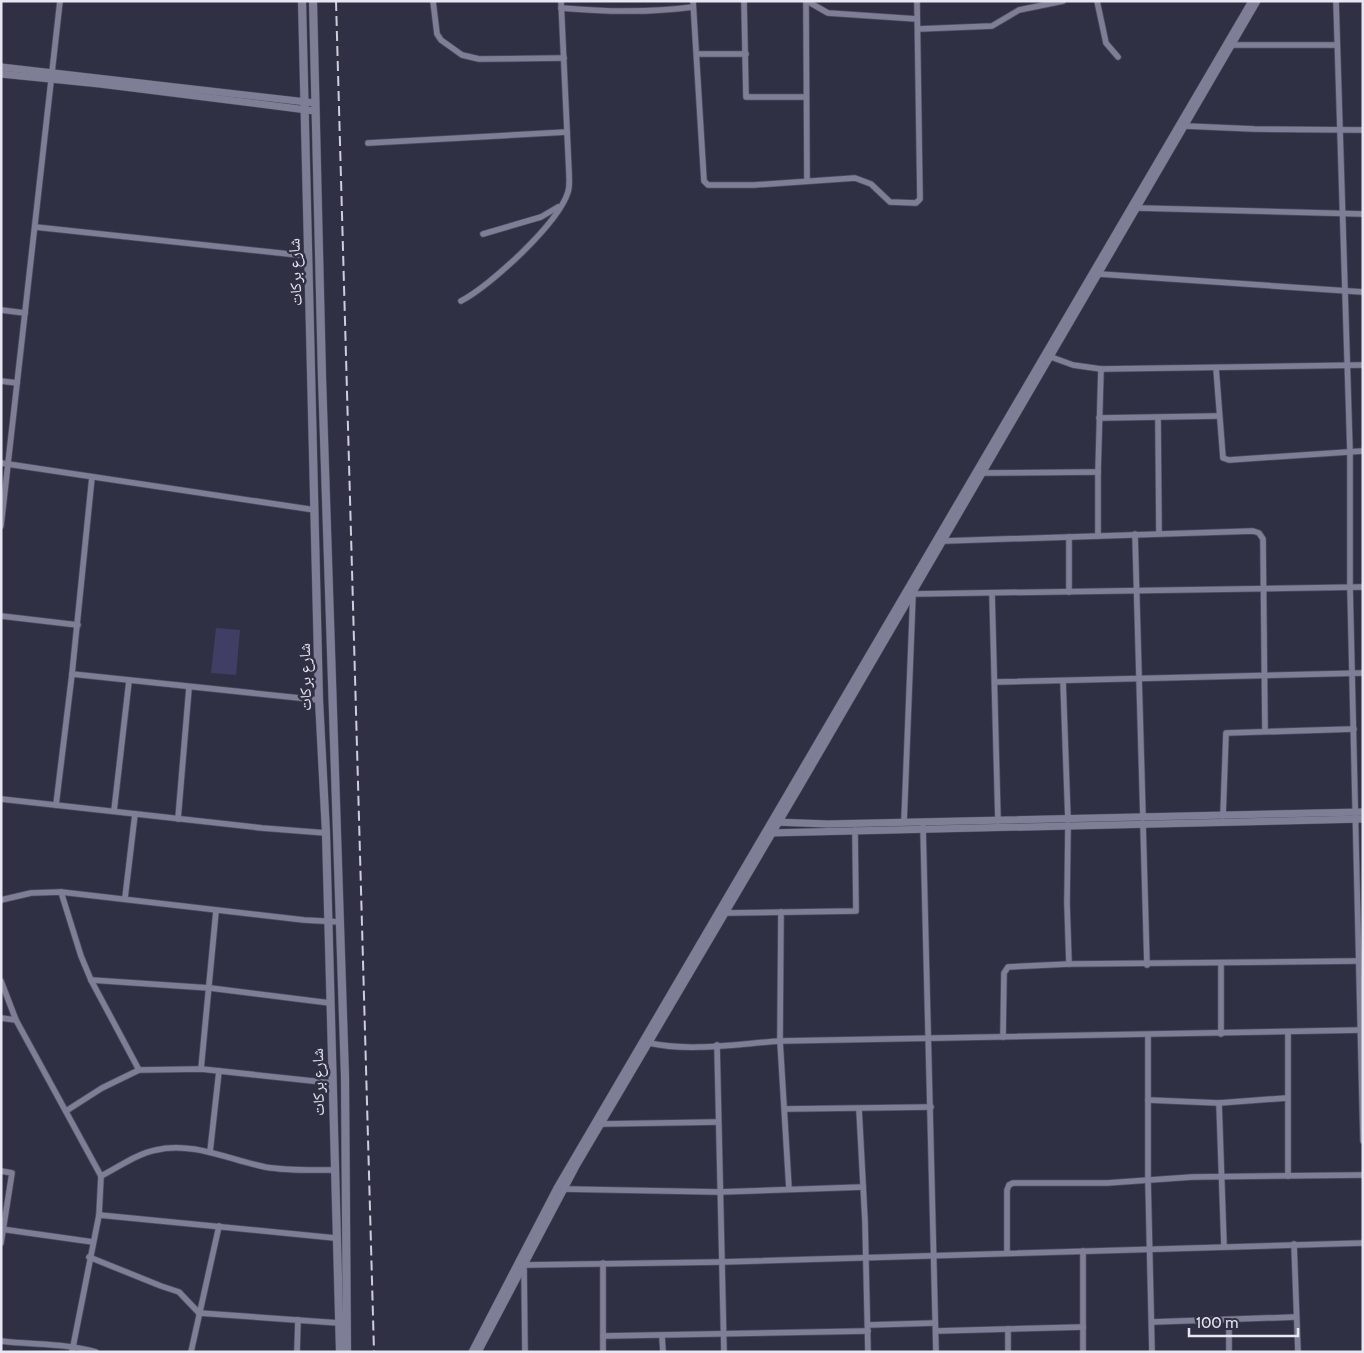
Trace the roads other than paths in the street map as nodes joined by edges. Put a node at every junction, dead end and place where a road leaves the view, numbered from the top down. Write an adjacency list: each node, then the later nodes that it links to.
1 (60, 1): 25 (street)
2 (302, 1): 27 (main road, شارع بركات)
3 (312, 1): 28 (main road, شارع بركات)
4 (433, 1): 22 (street)
5 (744, 1): 20 (street)
6 (806, 1): 15 (street); 26 (street)
7 (916, 1): 15 (street)
8 (1063, 1): 16 (street)
9 (1097, 1): 21 (street)
10 (1252, 1): 46 (street)
11 (1257, 1): 17 (street)
12 (1336, 1): 18 (street)
13 (693, 4): 14 (street); 19 (street)
14 (561, 5): 22 (street)
15 (917, 19): 16 (street)
16 (918, 29): 34 (street)
17 (1232, 45): 18 (street); 29 (street)
18 (1337, 45): 30 (street)
19 (697, 54): 20 (street); 34 (street)
20 (746, 54): 26 (street)
21 (1118, 57)
22 (564, 58): 32 (street)
23 (1, 67): 25 (street)
24 (1, 74): 25 (street)
25 (53, 75): 27 (street); 39 (street)
26 (806, 97): 34 (street)
27 (305, 106): 28 (street); 41 (main road, شارع بركات)
28 (315, 107): 118 (main road, شارع بركات)
29 (1185, 126): 30 (street); 36 (street)
30 (1340, 130): 31 (street); 37 (street)
31 (1363, 130)
32 (567, 132): 33 (street); 35 (street)
33 (368, 143)
34 (807, 180)
35 (560, 206): 40 (street); 45 (street)
36 (1138, 208): 37 (street); 42 (street)
37 (1342, 214): 38 (street); 43 (street)
38 (1363, 214)
39 (35, 227): 41 (street); 48 (street)
40 (484, 234)
41 (308, 256): 66 (main road, شارع بركات)
42 (1099, 274): 43 (street); 46 (street)
43 (1345, 292): 44 (street); 51 (street)
44 (1363, 292)
45 (461, 301)
46 (1078, 304): 49 (street); 103 (street)
47 (1, 310): 48 (street)
48 (25, 313): 55 (street)
49 (1051, 357): 53 (street); 64 (street)
50 (1363, 365): 51 (street)
51 (1347, 366): 52 (street); 60 (street)
52 (1216, 368): 53 (street); 56 (street)
53 (1101, 369): 57 (street)
54 (1, 381): 55 (street)
55 (17, 383): 62 (street)
56 (1218, 416): 58 (street); 60 (street)
57 (1099, 418): 58 (street); 63 (street)
58 (1158, 418): 68 (street)
59 (1363, 451): 60 (street)
60 (1350, 452): 73 (street)
61 (1, 464): 62 (street)
62 (8, 464): 65 (street); 67 (street)
63 (1098, 472): 64 (street); 71 (street)
64 (983, 473): 72 (street)
65 (92, 477): 66 (street); 81 (street)
66 (315, 510): 91 (main road, شارع بركات)
67 (1, 526)
68 (1159, 533): 69 (street); 75 (street)
69 (1135, 534): 71 (street); 76 (street)
70 (1069, 536): 71 (street); 72 (street); 77 (street)
71 (1098, 536)
72 (944, 541): 79 (street)
73 (1350, 587): 74 (street); 75 (street); 82 (street)
74 (1363, 587)
75 (1264, 590): 76 (street); 85 (street)
76 (1137, 591): 77 (street); 86 (street)
77 (1069, 592): 78 (street)
78 (992, 593): 79 (street); 89 (street)
79 (913, 594): 103 (street); 104 (street)
80 (1, 616): 81 (street)
81 (78, 625): 84 (street)
82 (1353, 672): 83 (street); 85 (street); 92 (street)
83 (1363, 673)
84 (72, 674): 88 (street); 95 (street)
85 (1265, 675): 86 (street); 93 (street)
86 (1138, 680): 87 (street); 102 (street)
87 (1063, 681): 89 (street); 105 (street)
88 (129, 682): 90 (street); 96 (street)
89 (996, 682): 101 (street)
90 (189, 688): 91 (street); 100 (street)
91 (319, 700): 108 (main road, شارع بركات)
92 (1354, 729): 93 (street); 99 (street)
93 (1265, 730): 98 (street)
94 (1, 799): 95 (street)
95 (56, 805): 96 (street)
96 (114, 811): 97 (street)
97 (135, 814): 100 (street); 112 (street)
98 (1223, 816): 99 (street); 102 (street)
99 (1359, 816): 102 (street); 110 (street)
100 (178, 819): 108 (street)
101 (998, 821): 105 (street); 106 (street)
102 (1143, 821): 105 (street); 122 (street)
103 (775, 822): 104 (street); 109 (street)
104 (904, 822): 106 (street)
105 (1068, 823): 106 (street); 120 (street)
106 (923, 825): 107 (street); 134 (street)
107 (855, 830): 109 (street); 115 (street)
108 (326, 833): 117 (main road, شارع بركات)
109 (768, 833): 116 (street); 183 (street)
110 (1360, 885): 119 (street)
111 (61, 892): 112 (street); 113 (street); 123 (street)
112 (125, 898): 114 (street)
113 (1, 900)
114 (216, 911): 117 (street); 125 (street)
115 (781, 912): 116 (street); 135 (street)
116 (725, 913): 136 (street)
117 (328, 922): 118 (street); 126 (main road, شارع بركات)
118 (340, 922): 204 (main road, شارع بركات)
119 (1358, 961): 121 (street); 129 (street)
120 (1069, 964): 122 (street); 133 (street)
121 (1221, 964): 122 (street); 131 (street)
122 (1147, 965)
123 (91, 980): 125 (street); 139 (street)
124 (1, 981): 128 (street)
125 (210, 988): 126 (street); 138 (street)
126 (330, 1002): 141 (main road, شارع بركات)
127 (1, 1018): 128 (street)
128 (16, 1020): 149 (street)
129 (1362, 1030): 130 (street); 142 (street)
130 (1288, 1032): 131 (street); 143 (street)
131 (1221, 1034): 132 (street)
132 (1148, 1036): 133 (street); 144 (street)
133 (1003, 1037): 134 (street)
134 (929, 1038): 135 (street); 146 (street)
135 (780, 1041): 137 (street); 147 (street)
136 (649, 1043): 137 (street); 151 (street)
137 (717, 1046): 150 (street)
138 (201, 1069): 139 (street); 140 (street)
139 (139, 1070): 149 (street)
140 (219, 1071): 141 (street); 153 (street)
141 (332, 1083): 154 (main road, شارع بركات)
142 (1362, 1096): 152 (street)
143 (1286, 1098): 145 (street); 158 (street)
144 (1148, 1100): 145 (street); 160 (street)
145 (1219, 1103): 159 (street)
146 (931, 1107): 148 (street); 177 (street)
147 (785, 1109): 148 (street); 163 (street)
148 (859, 1109): 161 (street)
149 (66, 1111): 157 (street)
150 (718, 1122): 151 (street); 164 (street)
151 (601, 1124): 162 (street)
152 (1363, 1141)
153 (210, 1152): 154 (street); 157 (street)
154 (334, 1170): 168 (main road, شارع بركات)
155 (1, 1171): 167 (street)
156 (1363, 1175): 158 (street)
157 (101, 1176): 165 (street)
158 (1288, 1176): 159 (street)
159 (1222, 1177): 160 (street); 173 (street)
160 (1148, 1180): 174 (street); 176 (street)
161 (863, 1187): 163 (street); 179 (street)
162 (563, 1189): 164 (street); 182 (street)
163 (789, 1189): 164 (street)
164 (719, 1192): 180 (street)
165 (99, 1215): 166 (street); 169 (street)
166 (219, 1226): 168 (street); 184 (street)
167 (3, 1229): 169 (street); 171 (street)
168 (336, 1238): 189 (main road, شارع بركات)
169 (93, 1242): 178 (street)
170 (1363, 1243): 172 (street)
171 (1, 1244)
172 (1294, 1244): 173 (street); 185 (street)
173 (1224, 1246): 174 (street)
174 (1149, 1250): 175 (street); 188 (street)
175 (1083, 1251): 176 (street); 191 (street)
176 (1007, 1252): 177 (street)
177 (934, 1255): 179 (street); 190 (street)
178 (89, 1257): 184 (street); 199 (street)
179 (866, 1258): 180 (street); 192 (street)
180 (721, 1262): 181 (street); 197 (street)
181 (602, 1264): 182 (street); 195 (street)
182 (524, 1265): 183 (street); 207 (street)
183 (506, 1292): 205 (street); 206 (street)
184 (199, 1313): 186 (street); 201 (street)
185 (1296, 1317): 187 (street); 217 (street)
186 (298, 1320): 189 (street); 202 (street)
187 (1229, 1320): 188 (street); 216 (street)
188 (1152, 1322): 215 (street)
189 (339, 1323): 203 (main road, شارع بركات)
190 (935, 1323): 192 (street); 194 (street)
191 (1083, 1327): 193 (street); 214 (street)
192 (868, 1328): 197 (street); 211 (street)
193 (1008, 1329): 194 (street); 213 (street)
194 (936, 1331): 212 (street)
195 (603, 1336): 196 (street); 208 (street)
196 (662, 1336): 197 (street); 209 (street)
197 (724, 1336): 210 (street)
198 (1, 1341): 199 (street)
199 (73, 1349): 200 (street)
200 (96, 1352)
201 (191, 1352)
202 (298, 1352)
203 (340, 1352)
204 (347, 1352)
205 (472, 1352)
206 (478, 1352)
207 (524, 1352)
208 (603, 1352)
209 (662, 1352)
210 (724, 1352)
211 (868, 1352)
212 (936, 1352)
213 (1008, 1352)
214 (1083, 1352)
215 (1152, 1352)
216 (1229, 1352)
217 (1298, 1352)

